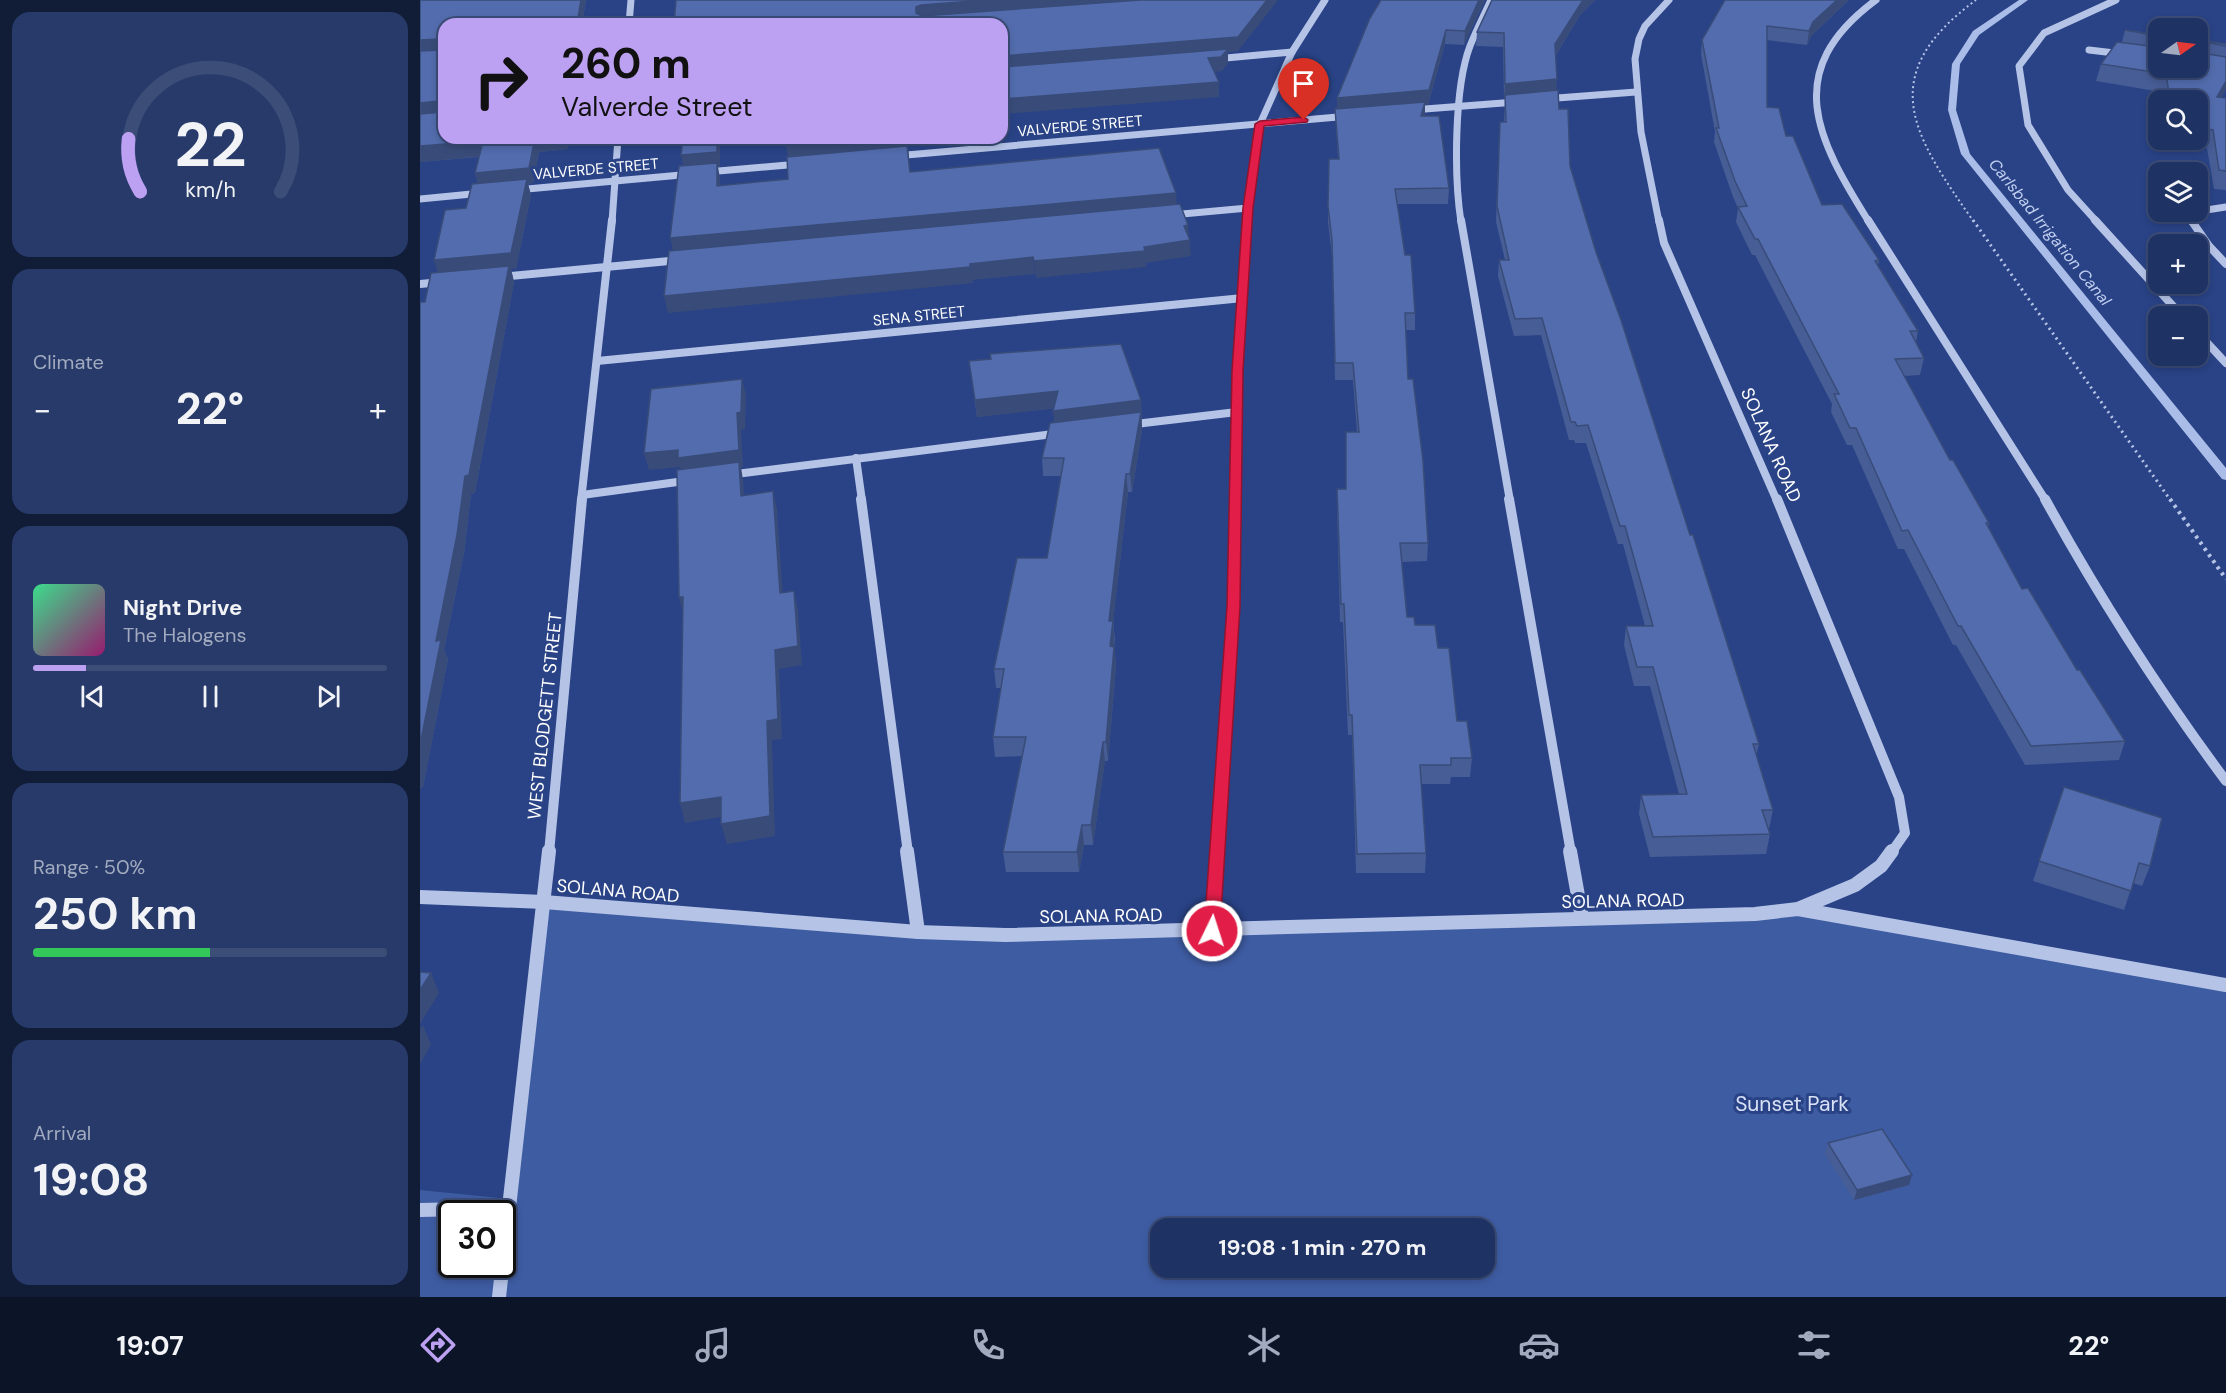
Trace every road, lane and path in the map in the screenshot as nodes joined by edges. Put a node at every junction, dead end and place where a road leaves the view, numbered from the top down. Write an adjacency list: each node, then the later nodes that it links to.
1 (631, 0): 8 (street)
2 (1325, 0): 10 (street)
3 (1491, 0): 14 (street)
4 (1669, 0): 13 (street, SOLANA ROAD)
5 (1876, 0): 47 (street)
6 (1976, 0): 46 (path)
7 (2116, 0): 35 (street)
8 (630, 18)
9 (2089, 50): 11 (street)
10 (1292, 52): 12 (street); 17 (street)
11 (2135, 56)
12 (1211, 59)
13 (1636, 92): 14 (street); 50 (street, SOLANA ROAD)
14 (1458, 106): 15 (street); 51 (street)
15 (1400, 111)
16 (1353, 116): 17 (street, VALVERDE STREET)
17 (1260, 124): 19 (street, VALVERDE STREET); 26 (street)
18 (617, 144): 21 (street, WEST BLODGETT STREET)
19 (884, 157)
20 (813, 163): 21 (street, VALVERDE STREET)
21 (614, 181): 22 (street, VALVERDE STREET); 30 (street, WEST BLODGETT STREET)
22 (511, 190)
23 (488, 193): 24 (street)
24 (420, 199)
25 (2226, 207): 29 (street)
26 (1248, 208): 27 (street); 34 (street)
27 (1166, 215)
28 (685, 259): 30 (street)
29 (2226, 264)
30 (608, 267): 31 (street); 37 (street, WEST BLODGETT STREET)
31 (490, 277)
32 (455, 280): 33 (street)
33 (420, 284)
34 (1243, 298): 37 (street, SENA STREET); 39 (street)
35 (2173, 306)
36 (2208, 344): 38 (street)
37 (597, 361): 45 (street, WEST BLODGETT STREET)
38 (2226, 363)
39 (1237, 412): 40 (street); 52 (street)
40 (1118, 426)
41 (1070, 432): 42 (street)
42 (856, 458): 43 (street); 53 (street)
43 (719, 476)
44 (708, 478): 45 (street)
45 (582, 495): 49 (street, WEST BLODGETT STREET)
46 (2226, 579)
47 (2226, 781)
48 (420, 897): 49 (street, SOLANA ROAD)
49 (544, 902): 53 (street, SOLANA ROAD); 55 (street, WEST BLODGETT STREET)
50 (1798, 909): 51 (street, SOLANA ROAD); 54 (street)
51 (1582, 918): 52 (street, SOLANA ROAD)
52 (1212, 931): 53 (street, SOLANA ROAD)
53 (918, 932)
54 (2226, 985)
55 (511, 1200)
56 (420, 1210): 57 (street)
57 (438, 1210)
58 (501, 1278): 59 (street, WEST BLODGETT STREET)
59 (499, 1297)

